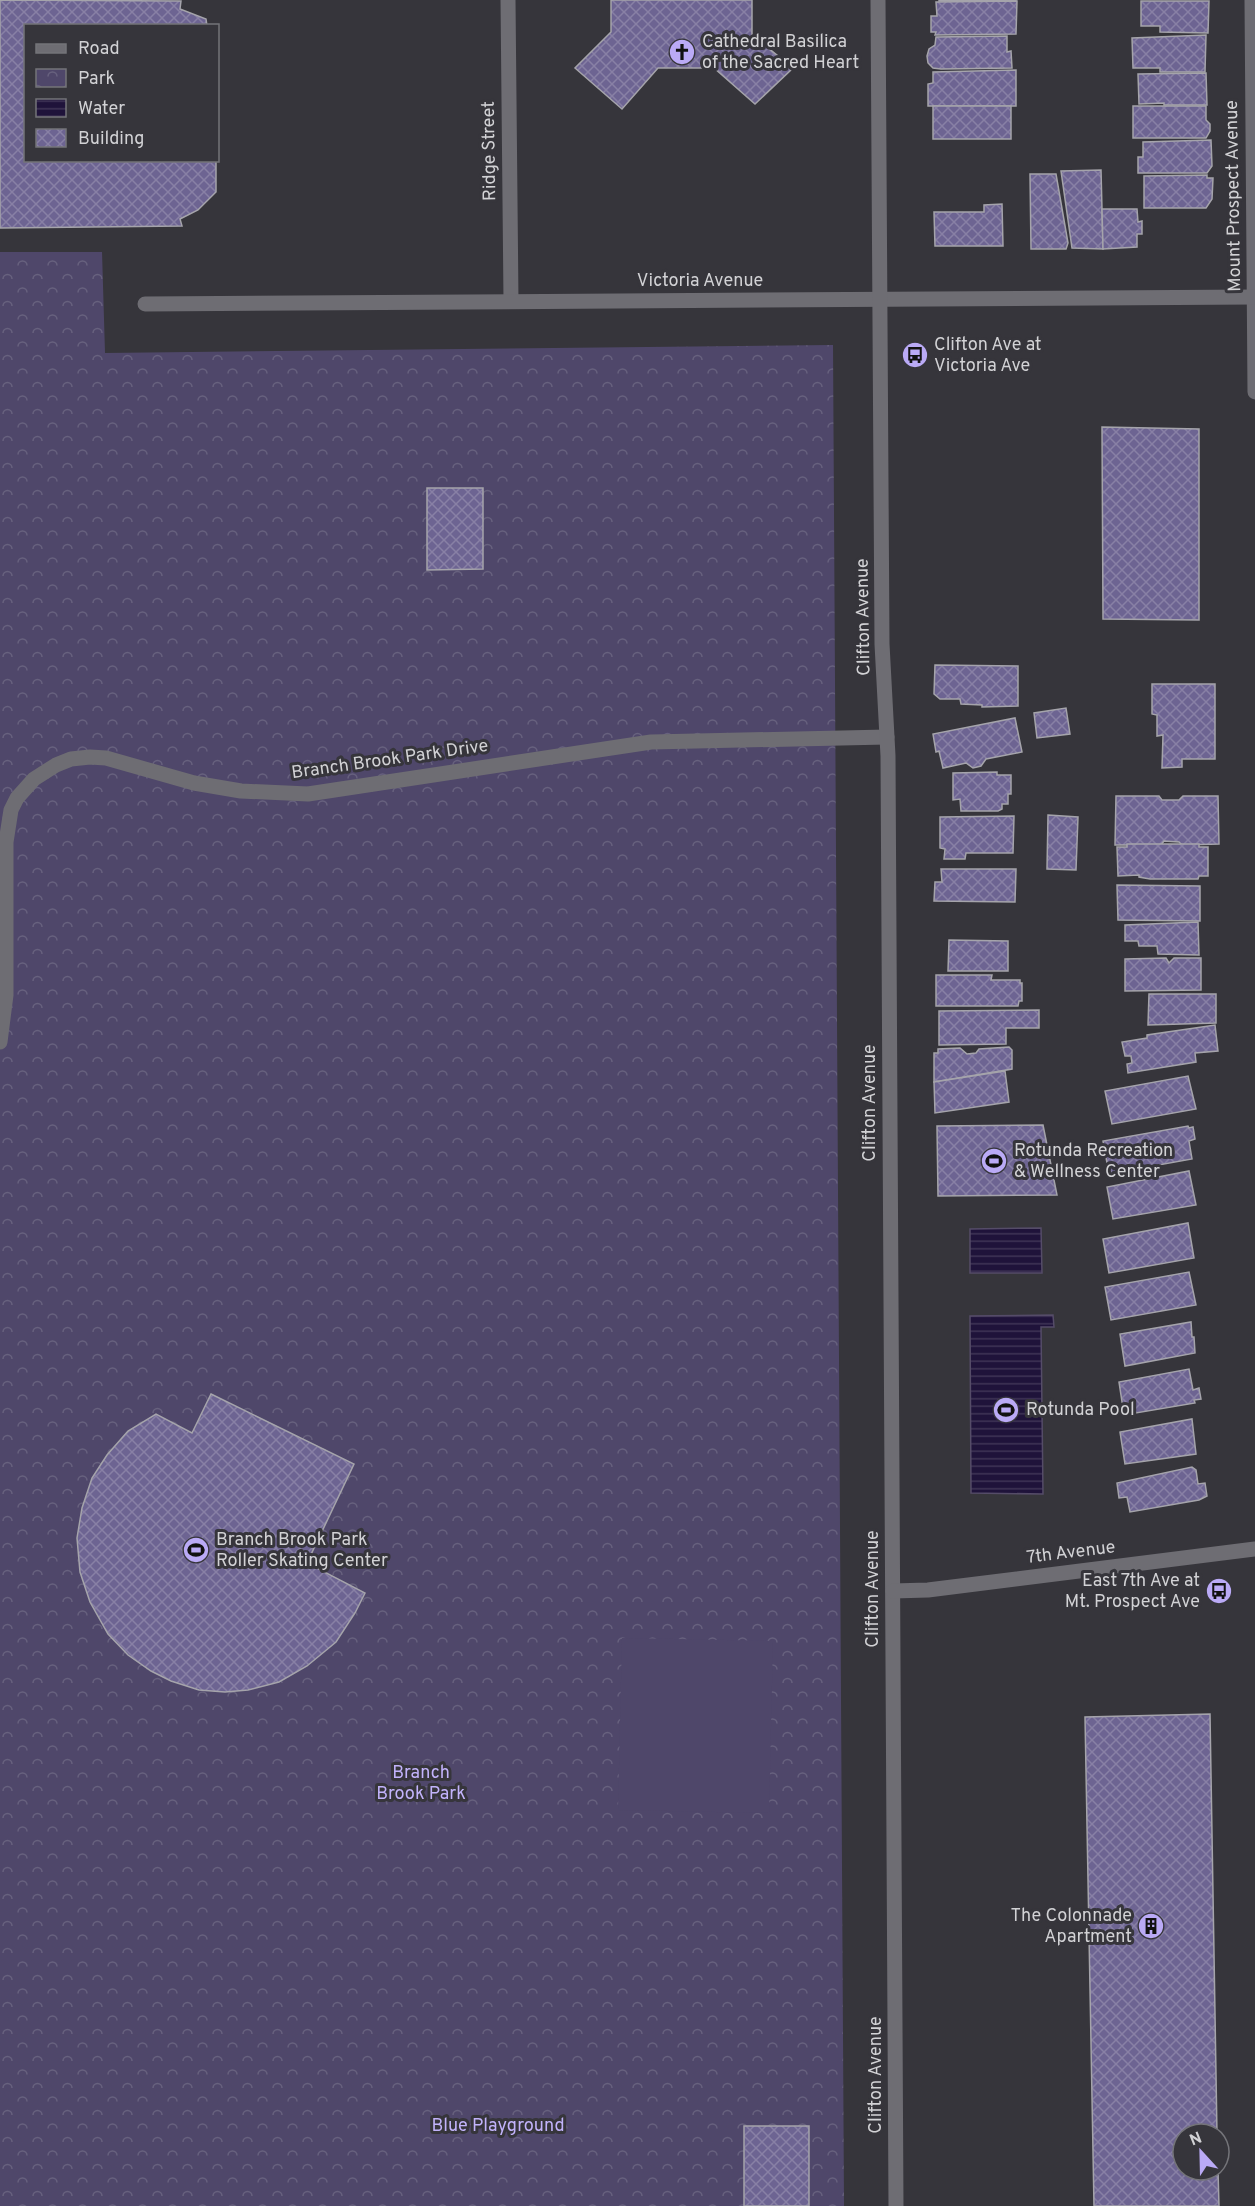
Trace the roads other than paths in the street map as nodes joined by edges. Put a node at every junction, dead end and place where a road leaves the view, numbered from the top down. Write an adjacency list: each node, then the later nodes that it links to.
1 (508, 0): 6 (street, Ridge Street)
2 (878, 0): 5 (street, Clifton Avenue)
3 (1252, 0): 4 (street, Mount Prospect Avenue)
4 (1255, 297): 5 (street, Victoria Avenue); 8 (street, Mount Prospect Avenue)
5 (880, 299): 6 (street, Victoria Avenue); 9 (street, Clifton Avenue)
6 (512, 302): 7 (street, Victoria Avenue)
7 (145, 304)
8 (1255, 392)
9 (887, 737): 10 (street, Branch Brook Park Drive); 12 (street, Clifton Avenue)
10 (0, 1042)
11 (1255, 1549): 12 (street, 7th Avenue)
12 (893, 1592): 13 (street, Clifton Avenue)
13 (896, 2206)

